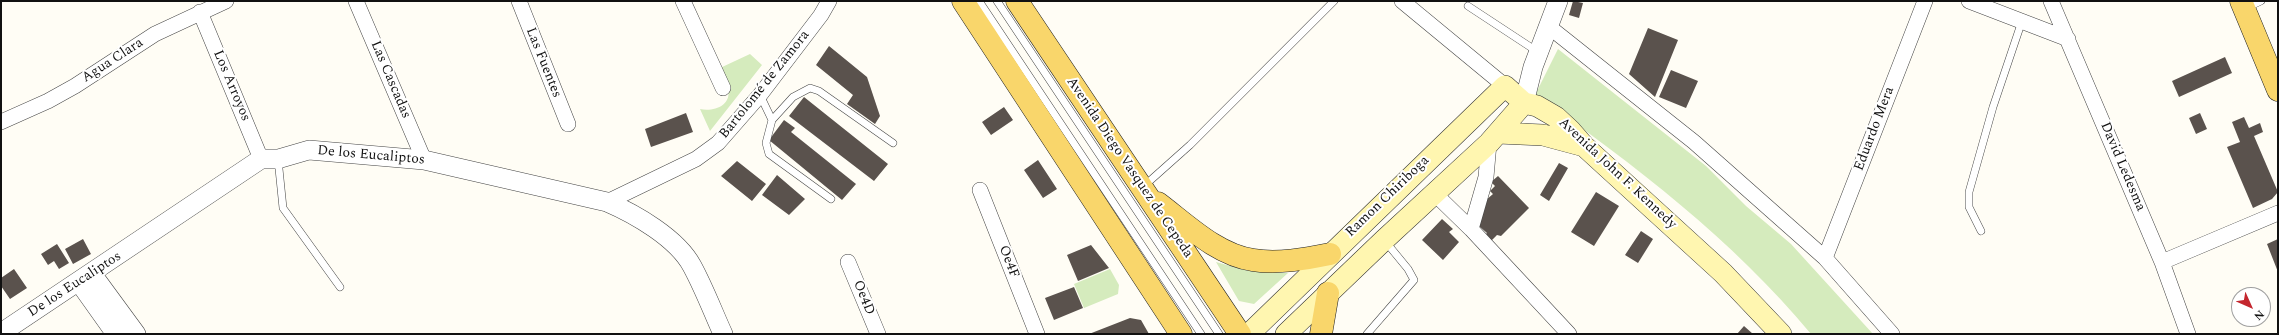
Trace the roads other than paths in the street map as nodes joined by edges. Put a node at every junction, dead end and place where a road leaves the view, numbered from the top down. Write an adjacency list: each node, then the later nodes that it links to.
1 (226, 1): 18 (street, Agua Clara)
2 (356, 1): 35 (street, Las Cascadas)
3 (519, 1): 30 (street, Las Fuentes)
4 (683, 1): 24 (street)
5 (829, 1): 26 (street, Bartolomé de Zamora)
6 (963, 1): 58 (main road)
7 (979, 1): 59 (lane)
8 (997, 1): 60 (lane)
9 (1018, 1): 37 (main road, Avenida Diego Vasquez de Cepeda)
10 (1334, 1): 37 (lane)
11 (1402, 1): 23 (street, Avenida John F. Kennedy)
12 (1558, 1): 20 (street, Ramon Chiriboga)
13 (1925, 1): 46 (street, Eduardo Mera)
14 (1969, 1): 19 (street)
15 (2051, 1): 21 (street, David Ledesma)
16 (2249, 4): 25 (main road)
17 (1468, 6): 22 (lane)
18 (200, 12): 29 (street, Agua Clara); 34 (street, Los Arroyos)
19 (2022, 21): 21 (street); 43 (lane)
20 (1548, 26): 22 (street, Ramon Chiriboga); 46 (street)
21 (2068, 39): 48 (street, David Ledesma)
22 (1535, 59): 23 (street, Ramon Chiriboga); 27 (street, Ramon Chiriboga)
23 (1505, 86): 27 (main road, Avenida John F. Kennedy); 45 (main road, Ramon Chiriboga)
24 (724, 88)
25 (2278, 90)
26 (760, 95): 28 (lane); 40 (street, Bartolomé de Zamora)
27 (1524, 102): 31 (main road, Ramon Chiriboga); 33 (main road, Avenida John F. Kennedy)
28 (772, 120): 32 (lane); 39 (lane)
29 (1, 122)
30 (568, 124)
31 (1493, 138): 33 (main road); 38 (main road, Ramon Chiriboga); 42 (street)
32 (893, 143)
33 (1584, 146): 67 (main road, Avenida John F. Kennedy)
34 (270, 159): 35 (street, De los Eucaliptos); 49 (street, De los Eucaliptos); 50 (lane)
35 (424, 160): 40 (street, De los Eucaliptos)
36 (980, 190): 57 (street, Oe4F)
37 (1144, 191): 45 (main road); 61 (main road, Avenida Diego Vasquez de Cepeda)
38 (1434, 193): 42 (street); 44 (main road, Ramon Chiriboga)
39 (832, 199)
40 (607, 202): 55 (street, De los Eucaliptos)
41 (2278, 213): 48 (street)
42 (1471, 229): 66 (street)
43 (1981, 231)
44 (1384, 240): 51 (main road, Ramon Chiriboga); 65 (lane)
45 (1330, 254): 62 (main road, Ramon Chiriboga)
46 (1825, 258): 68 (street)
47 (848, 262): 56 (street, Oe4D)
48 (2162, 262): 69 (street, David Ledesma)
49 (85, 278): 52 (street, De los Eucaliptos); 53 (street); 54 (street)
50 (340, 287)
51 (1328, 293): 63 (main road, Ramon Chiriboga); 64 (main road)
52 (1, 333)
53 (116, 334)
54 (136, 334)
55 (723, 334)
56 (878, 334)
57 (1037, 334)
58 (1181, 334)
59 (1201, 334)
60 (1219, 334)
61 (1240, 334)
62 (1249, 334)
63 (1286, 334)
64 (1321, 334)
65 (1367, 334)
66 (1569, 334)
67 (1781, 334)
68 (1892, 334)
69 (2188, 334)

